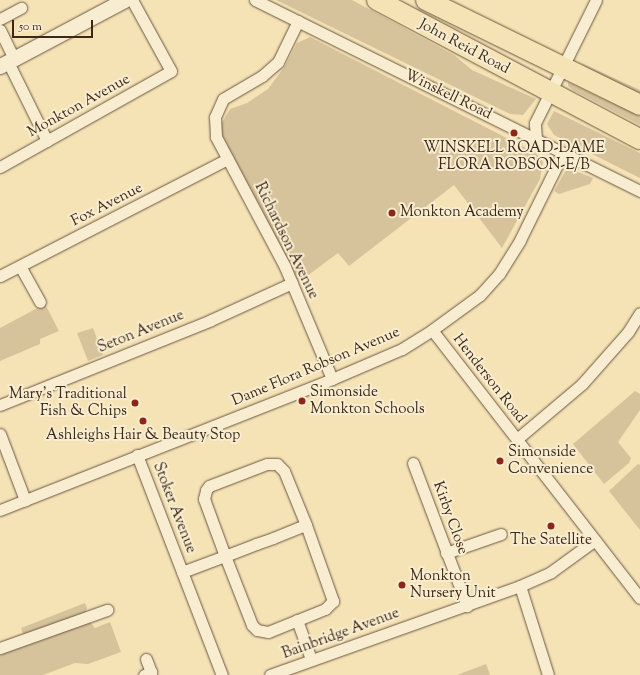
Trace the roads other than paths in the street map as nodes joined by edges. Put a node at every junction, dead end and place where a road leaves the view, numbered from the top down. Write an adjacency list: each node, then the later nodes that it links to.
1 (125, 0): 10 (street); 16 (street, Monkton Avenue)
2 (255, 0): 8 (street, Winskell Road)
3 (377, 0): 12 (highway, John Reid Road)
4 (426, 0): 11 (highway, John Reid Road)
5 (596, 0): 11 (street)
6 (21, 8): 7 (street)
7 (0, 19)
8 (298, 21): 14 (street, Winskell Road); 18 (street, Richardson Avenue)
9 (0, 30): 10 (street)
10 (7, 62): 16 (street)
11 (564, 68): 12 (street); 13 (highway, John Reid Road)
12 (551, 93): 14 (street); 15 (highway, John Reid Road)
13 (640, 105)
14 (536, 139): 17 (street, Winskell Road)
15 (640, 139)
16 (47, 141): 19 (street, Monkton Avenue)
17 (563, 153): 20 (street, Winskell Road); 26 (street, Dame Flora Robson Avenue)
18 (228, 159): 21 (street, Fox Avenue); 23 (street, Richardson Avenue)
19 (0, 167)
20 (640, 191)
21 (20, 266): 22 (street, Fox Avenue); 24 (street)
22 (0, 276)
23 (292, 283): 27 (street, Richardson Avenue); 28 (street, Seton Avenue)
24 (40, 302)
25 (640, 313): 30 (street)
26 (432, 330): 27 (street, Dame Flora Robson Avenue); 30 (street, Henderson Road)
27 (332, 379): 31 (street, Dame Flora Robson Avenue)
28 (0, 405)
29 (0, 434): 33 (street)
30 (517, 439): 37 (street, Henderson Road)
31 (137, 455): 33 (street, Dame Flora Robson Avenue); 40 (street, Stoker Avenue)
32 (413, 463): 38 (street, Kirby Close)
33 (25, 500): 34 (street, Dame Flora Robson Avenue)
34 (0, 510)
35 (306, 525): 39 (street, Stoker Avenue); 39 (street, Stoker Avenue); 45 (street, Stoker Avenue)
36 (501, 534): 38 (street)
37 (595, 540): 41 (street, Bainbridge Avenue); 42 (street, Henderson Road)
38 (446, 553): 43 (street, Kirby Close)
39 (225, 556): 40 (street, Stoker Avenue); 45 (street, Stoker Avenue)
40 (182, 572): 50 (street, Stoker Avenue)
41 (520, 586): 43 (street, Bainbridge Avenue); 52 (street)
42 (638, 592)
43 (467, 606): 48 (street, Bainbridge Avenue)
44 (106, 610): 46 (street)
45 (297, 620): 48 (street)
46 (0, 648)
47 (146, 659): 49 (street)
48 (311, 659): 51 (street, Bainbridge Avenue)
49 (144, 675)
50 (222, 675)
51 (270, 675)
52 (548, 675)

